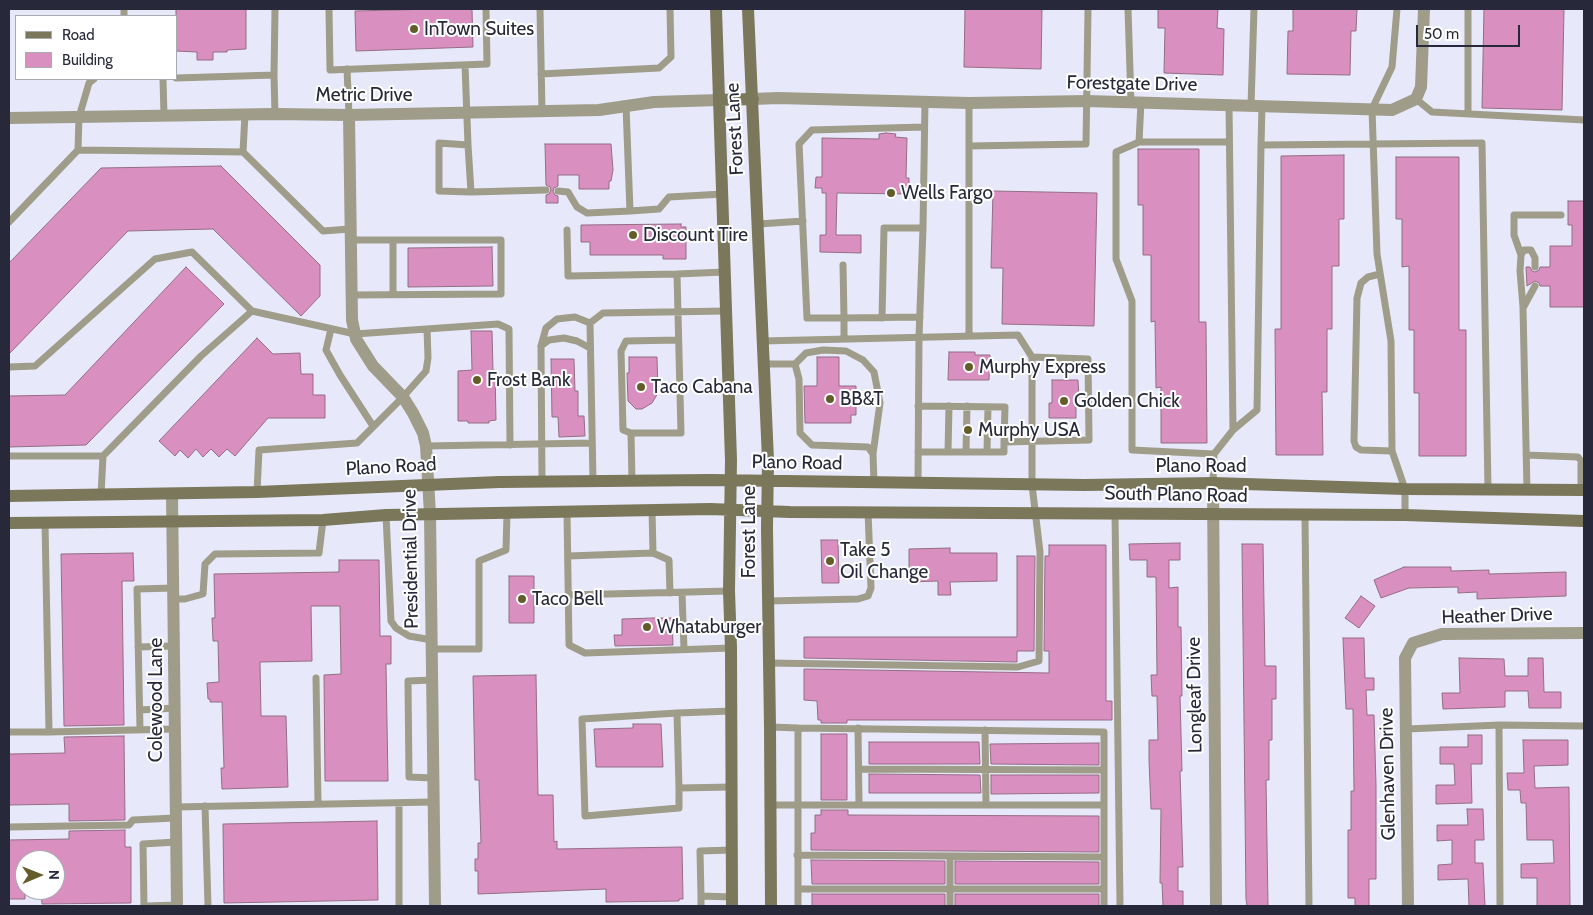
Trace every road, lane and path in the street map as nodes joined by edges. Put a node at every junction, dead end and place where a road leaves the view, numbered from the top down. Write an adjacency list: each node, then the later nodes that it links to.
1 (275, 9): 17 (lane)
2 (329, 9): 15 (lane)
3 (486, 9): 14 (lane)
4 (540, 9): 16 (lane)
5 (670, 9): 16 (lane)
6 (716, 9): 23 (main road, Forest Lane)
7 (748, 9): 21 (main road, Forest Lane)
8 (1088, 9): 24 (lane)
9 (1128, 9): 27 (lane)
10 (1254, 9): 30 (lane)
11 (1397, 9): 31 (lane)
12 (1424, 9): 22 (street)
13 (1468, 9): 36 (lane)
14 (465, 65): 15 (lane); 33 (lane)
15 (348, 69): 38 (lane)
16 (541, 74): 32 (lane)
17 (274, 75): 18 (lane); 35 (lane)
18 (178, 78)
19 (93, 80): 39 (lane)
20 (163, 80): 37 (lane)
21 (753, 99): 23 (main road); 25 (street, Forestgate Drive); 59 (main road, Forest Lane)
22 (1416, 99): 31 (street, Forestgate Drive); 36 (lane)
23 (719, 100): 29 (street, Metric Drive); 54 (main road, Forest Lane)
24 (1087, 101): 26 (street, Forestgate Drive); 27 (street, Forestgate Drive); 47 (lane)
25 (925, 102): 26 (street, Forestgate Drive); 42 (lane)
26 (969, 102): 47 (lane)
27 (1136, 102): 28 (street, Forestgate Drive); 43 (lane)
28 (1229, 105): 30 (street, Forestgate Drive); 44 (lane)
29 (626, 106): 32 (street, Metric Drive); 55 (lane)
30 (1257, 106): 31 (street, Forestgate Drive); 48 (lane)
31 (1372, 109): 45 (lane)
32 (542, 112): 33 (street, Metric Drive)
33 (467, 113): 38 (street, Metric Drive); 46 (lane)
34 (245, 114): 35 (street, Metric Drive); 37 (street, Metric Drive); 50 (lane)
35 (275, 114): 38 (street, Metric Drive)
36 (1468, 114): 41 (lane)
37 (164, 115): 39 (street, Metric Drive)
38 (349, 115): 62 (street, Presidential Drive)
39 (79, 117): 40 (street, Metric Drive); 49 (lane)
40 (9, 118)
41 (1584, 120)
42 (924, 127): 58 (lane); 60 (lane)
43 (1139, 142): 44 (lane); 115 (lane)
44 (1229, 142): 101 (lane)
45 (1373, 143): 48 (lane); 69 (lane); 130 (lane)
46 (468, 145): 53 (lane); 53 (lane)
47 (969, 146): 84 (lane)
48 (1261, 146): 101 (lane)
49 (78, 150): 50 (lane); 57 (lane)
50 (243, 152): 62 (lane)
51 (546, 190): 53 (lane)
52 (558, 191): 55 (lane)
53 (471, 192)
54 (723, 194): 55 (lane); 67 (main road, Forest Lane)
55 (630, 211)
56 (1561, 215): 64 (lane)
57 (9, 222)
58 (803, 222): 59 (lane); 77 (lane)
59 (759, 224): 88 (main road, Forest Lane)
60 (923, 228): 78 (lane); 79 (lane)
61 (567, 230): 68 (lane)
62 (351, 235): 63 (lane); 72 (street, Presidential Drive)
63 (392, 240): 71 (lane); 71 (lane)
64 (1521, 255): 66 (lane); 73 (lane)
65 (843, 265): 77 (lane)
66 (1535, 267)
67 (725, 272): 68 (lane); 76 (main road, Forest Lane)
68 (676, 274): 75 (lane)
69 (1380, 274): 109 (lane); 109 (lane)
70 (1535, 286): 73 (lane)
71 (394, 294): 72 (lane)
72 (351, 295): 83 (street, Presidential Drive)
73 (1523, 308): 116 (lane)
74 (252, 311): 81 (lane); 94 (lane); 118 (lane)
75 (677, 311): 76 (lane); 80 (lane); 87 (lane)
76 (726, 311): 119 (main road, Forest Lane)
77 (844, 318): 78 (lane); 86 (lane)
78 (882, 318): 79 (lane)
79 (920, 318): 85 (lane)
80 (590, 323): 89 (lane); 90 (lane)
81 (331, 328): 83 (lane); 100 (lane)
82 (427, 329): 83 (lane); 95 (lane); 106 (lane)
83 (355, 334): 95 (street, Presidential Drive)
84 (969, 336): 85 (lane); 91 (lane)
85 (919, 337): 86 (lane); 96 (lane)
86 (844, 338): 88 (lane)
87 (677, 340): 102 (lane); 102 (lane)
88 (762, 340): 92 (main road, Forest Lane)
89 (541, 346): 90 (lane); 107 (lane)
90 (590, 348): 105 (lane)
91 (1032, 357): 103 (lane); 103 (lane)
92 (763, 364): 93 (lane); 123 (main road, Forest Lane)
93 (795, 364): 114 (lane); 114 (lane)
94 (9, 367)
95 (403, 397): 100 (lane); 108 (street, Presidential Drive)
96 (918, 406): 97 (lane); 110 (lane)
97 (949, 406): 98 (lane); 111 (lane)
98 (967, 406): 99 (lane); 112 (lane)
99 (988, 407): 104 (lane); 113 (lane)
100 (373, 426): 133 (lane)
101 (1233, 430): 115 (lane)
102 (632, 433): 122 (lane)
103 (1033, 441): 104 (lane); 128 (lane)
104 (1004, 442): 113 (lane)
105 (592, 443): 107 (lane); 121 (lane)
106 (510, 445): 107 (lane); 108 (lane)
107 (541, 445): 120 (lane)
108 (426, 446): 127 (street, Presidential Drive)
109 (1392, 451): 129 (lane)
110 (918, 452): 111 (lane); 125 (lane)
111 (948, 452): 112 (lane)
112 (966, 452): 113 (lane)
113 (987, 452)
114 (873, 454): 124 (lane)
115 (1214, 454): 126 (lane)
116 (1526, 455): 131 (lane); 132 (lane)
117 (9, 456): 118 (lane)
118 (103, 456): 134 (lane)
119 (730, 480): 122 (main road, Plano Road); 123 (main road, Plano Road); 138 (main road, Forest Lane)
120 (542, 481): 121 (main road, Plano Road); 127 (main road, Plano Road)
121 (593, 481): 122 (main road, Plano Road)
122 (632, 481)
123 (768, 481): 124 (main road, Plano Road); 139 (main road, Forest Lane)
124 (874, 483): 125 (main road, Plano Road)
125 (918, 483): 128 (main road, Plano Road)
126 (1213, 483): 128 (main road, Plano Road); 129 (main road, Plano Road); 145 (street, Longleaf Drive)
127 (429, 484): 133 (main road, Plano Road); 146 (street, Presidential Drive)
128 (1032, 485): 143 (lane)
129 (1404, 489): 130 (main road, Plano Road); 149 (lane)
130 (1488, 489): 131 (main road, Plano Road)
131 (1527, 490): 132 (main road, Plano Road)
132 (1582, 490)
133 (257, 492): 135 (main road, Plano Road)
134 (101, 494): 135 (main road, Plano Road); 136 (main road, Plano Road)
135 (172, 494): 152 (street, Colewood Lane)
136 (9, 496)
137 (652, 510): 138 (main road); 141 (main road); 155 (lane)
138 (729, 510): 139 (main road); 157 (main road, Forest Lane)
139 (766, 511): 140 (main road, South Plano Road); 162 (main road, Forest Lane)
140 (868, 511): 143 (main road, South Plano Road); 162 (lane)
141 (567, 512): 142 (main road); 156 (lane)
142 (507, 513): 146 (main road); 164 (lane)
143 (1034, 513): 144 (main road, South Plano Road); 170 (lane)
144 (1115, 513): 145 (main road, South Plano Road); 225 (lane)
145 (1212, 513): 148 (main road, South Plano Road); 226 (street, Longleaf Drive)
146 (430, 514): 147 (main road); 164 (street, Presidential Drive)
147 (386, 515): 150 (main road); 164 (lane)
148 (1305, 515): 149 (main road, South Plano Road); 227 (lane)
149 (1404, 516): 151 (main road, South Plano Road)
150 (324, 520): 152 (main road); 159 (lane)
151 (1584, 521)
152 (173, 522): 154 (main road); 159 (street, Colewood Lane)
153 (9, 523): 154 (main road)
154 (45, 523): 187 (lane)
155 (653, 553): 156 (lane); 158 (lane)
156 (568, 556): 161 (lane)
157 (729, 591): 160 (lane); 168 (main road, Forest Lane)
158 (670, 592): 160 (lane); 161 (lane)
159 (174, 593): 166 (street, Colewood Lane); 167 (lane)
160 (682, 593): 169 (lane)
161 (568, 594): 169 (lane)
162 (768, 601): 170 (main road, Forest Lane)
163 (1584, 632): 165 (street, Heather Drive)
164 (432, 644): 172 (street, Presidential Drive)
165 (1413, 644): 183 (street, Glenhaven Drive)
166 (174, 646): 167 (lane); 173 (street, Colewood Lane)
167 (138, 647): 174 (lane)
168 (731, 648): 169 (lane); 175 (main road, Forest Lane)
169 (684, 649)
170 (769, 663): 179 (main road, Forest Lane)
171 (316, 678): 196 (lane)
172 (432, 680): 191 (street, Presidential Drive); 191 (lane)
173 (174, 708): 174 (lane); 182 (street, Colewood Lane)
174 (140, 710): 184 (lane)
175 (731, 711): 176 (lane); 193 (main road, Forest Lane)
176 (677, 713): 192 (lane); 192 (lane)
177 (1499, 725): 178 (lane); 183 (lane); 229 (lane)
178 (1584, 726)
179 (770, 727): 180 (lane); 197 (main road, Forest Lane)
180 (798, 728): 181 (lane); 198 (lane)
181 (858, 728): 185 (lane); 188 (lane)
182 (175, 729): 184 (lane); 203 (street, Colewood Lane)
183 (1407, 729): 228 (street, Glenhaven Drive)
184 (140, 730): 187 (lane)
185 (985, 730): 189 (lane); 190 (lane)
186 (9, 732): 187 (lane)
187 (49, 732)
188 (859, 769): 189 (lane); 199 (lane)
189 (986, 769): 190 (lane); 200 (lane)
190 (1104, 770): 202 (lane)
191 (433, 778): 195 (street, Presidential Drive)
192 (679, 788): 193 (lane)
193 (732, 788): 206 (main road, Forest Lane)
194 (399, 802): 195 (lane); 196 (lane); 218 (lane)
195 (433, 802): 219 (street, Presidential Drive)
196 (318, 804): 201 (lane)
197 (770, 805): 198 (lane); 221 (main road, Forest Lane)
198 (797, 805): 199 (lane); 207 (lane)
199 (859, 805): 200 (lane)
200 (986, 805): 202 (lane)
201 (205, 806): 203 (lane); 217 (lane)
202 (1104, 806): 209 (lane)
203 (175, 813): 204 (lane); 205 (street, Colewood Lane)
204 (9, 827)
205 (176, 842): 215 (street, Colewood Lane); 216 (lane)
206 (732, 850): 213 (lane); 214 (main road, Forest Lane)
207 (798, 855): 208 (lane); 211 (lane)
208 (950, 856): 209 (lane); 210 (lane)
209 (1104, 857): 212 (lane)
210 (951, 888): 211 (lane); 212 (lane); 223 (lane)
211 (798, 889): 222 (lane)
212 (1104, 889): 224 (lane)
213 (701, 896): 214 (lane); 220 (lane)
214 (732, 901)
215 (177, 905): 216 (lane)
216 (146, 906)
217 (208, 906)
218 (399, 906)
219 (435, 906)
220 (702, 906)
221 (771, 906)
222 (798, 906)
223 (950, 906)
224 (1104, 906)
225 (1120, 906)
226 (1216, 906)
227 (1309, 906)
228 (1408, 906)
229 (1500, 906)

